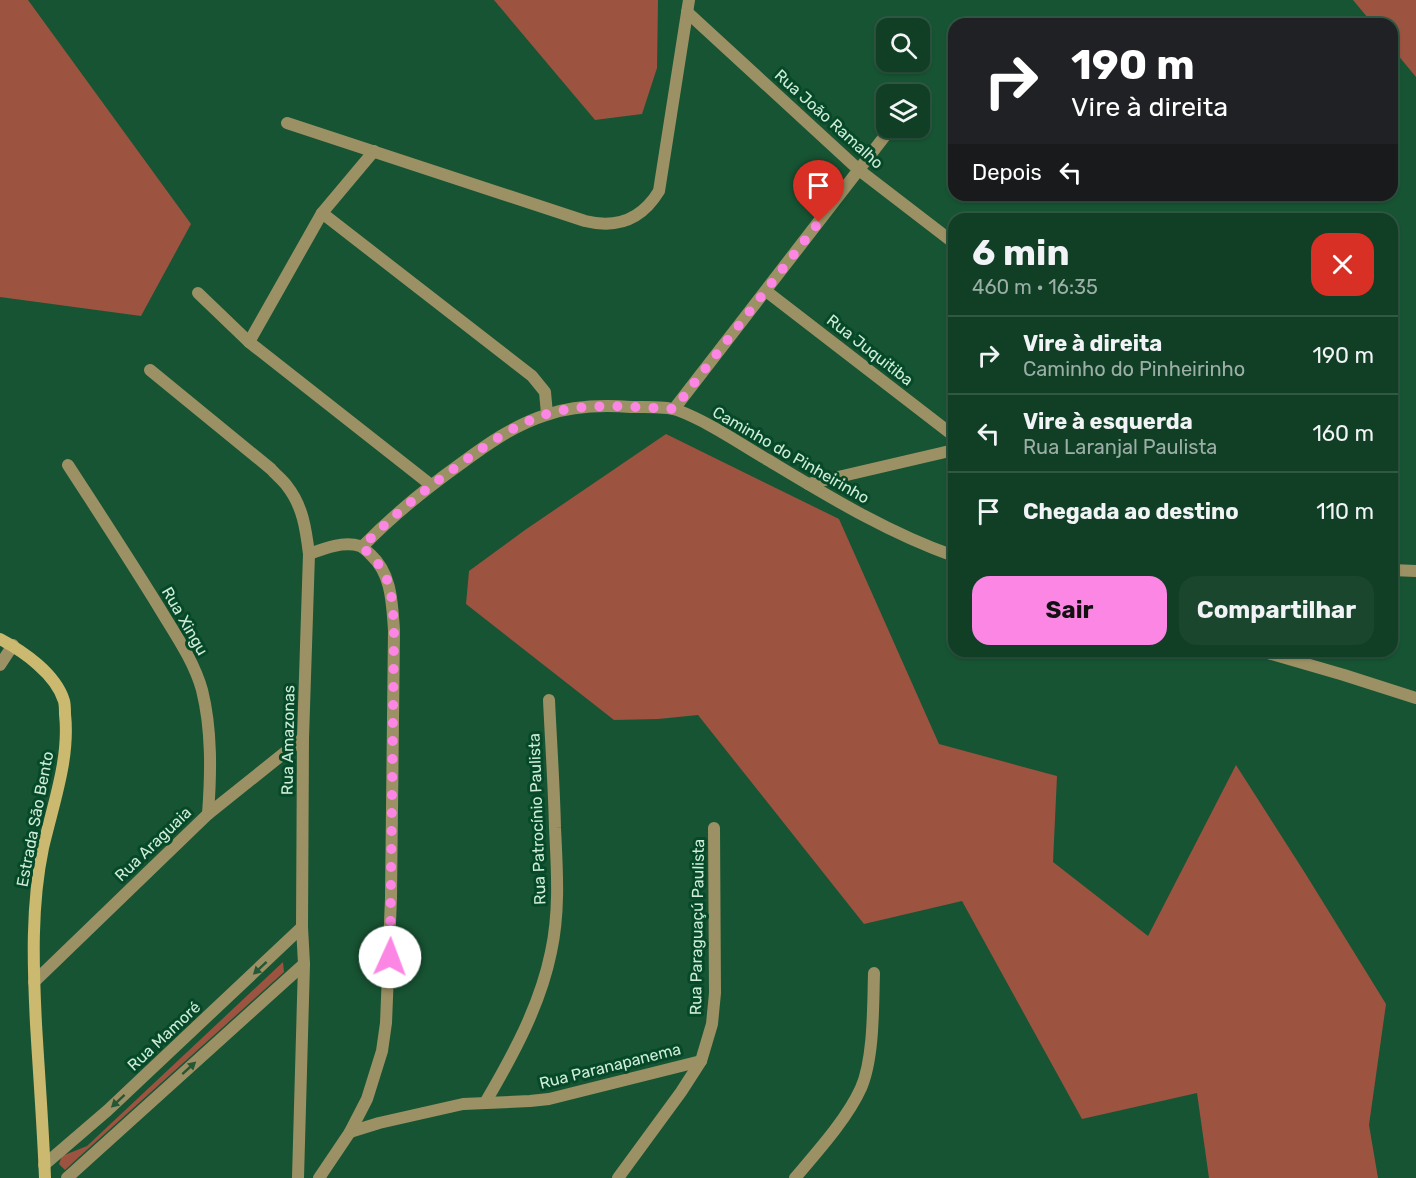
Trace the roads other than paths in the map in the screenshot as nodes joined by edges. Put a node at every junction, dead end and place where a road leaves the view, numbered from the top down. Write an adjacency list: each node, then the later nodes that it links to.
1 (688, 6): 4 (street); 5 (street, Rua João Ramalho)
2 (287, 123): 4 (street)
3 (883, 138): 5 (street)
4 (374, 151): 6 (street)
5 (859, 170): 7 (street, Rua João Ramalho); 8 (street)
6 (322, 213): 10 (street); 13 (street)
7 (948, 238)
8 (766, 291): 12 (street); 14 (street, Rua Juquitiba)
9 (198, 293): 10 (street)
10 (249, 342): 18 (street)
11 (150, 370): 20 (street, Rua Amazonas)
12 (674, 409): 13 (street, Caminho do Pinheirinho); 17 (street, Caminho do Pinheirinho)
13 (547, 414): 18 (street, Caminho do Pinheirinho)
14 (948, 431)
15 (948, 451): 17 (street)
16 (68, 465): 31 (street, Rua Xingu)
17 (808, 484): 21 (street, Caminho do Pinheirinho)
18 (431, 485): 19 (street, Caminho do Pinheirinho)
19 (362, 547): 20 (street); 39 (street)
20 (309, 554): 30 (street, Rua Amazonas)
21 (948, 554)
22 (1398, 570): 23 (street)
23 (1416, 571)
24 (0, 639): 25 (street, Estrada São Bento)
25 (13, 645): 27 (street); 36 (street, Estrada São Bento)
26 (1282, 657): 28 (street)
27 (0, 665)
28 (1416, 698)
29 (549, 700): 38 (street, Rua Patrocínio Paulista)
30 (303, 738): 31 (street, Rua Araguaia); 33 (street, Rua Amazonas)
31 (208, 814): 36 (street, Rua Araguaia)
32 (714, 828): 37 (street, Rua Paraguaçú Paulista)
33 (302, 927): 34 (street, Rua Amazonas); 40 (street, Rua Mamoré, one-way to 40)
34 (304, 964): 42 (street, one-way to 34); 43 (street, Rua Amazonas)
35 (874, 973): 46 (street)
36 (34, 982): 40 (street, Estrada São Bento)
37 (701, 1061): 38 (street, Rua Paranapanema); 45 (street, Rua Paraguaçú Paulista)
38 (485, 1102): 39 (street, Rua Paranapanema)
39 (350, 1132): 44 (street)
40 (44, 1165): 41 (street, Estrada São Bento)
41 (45, 1178)
42 (67, 1178)
43 (298, 1178)
44 (319, 1178)
45 (618, 1178)
46 (795, 1178)

